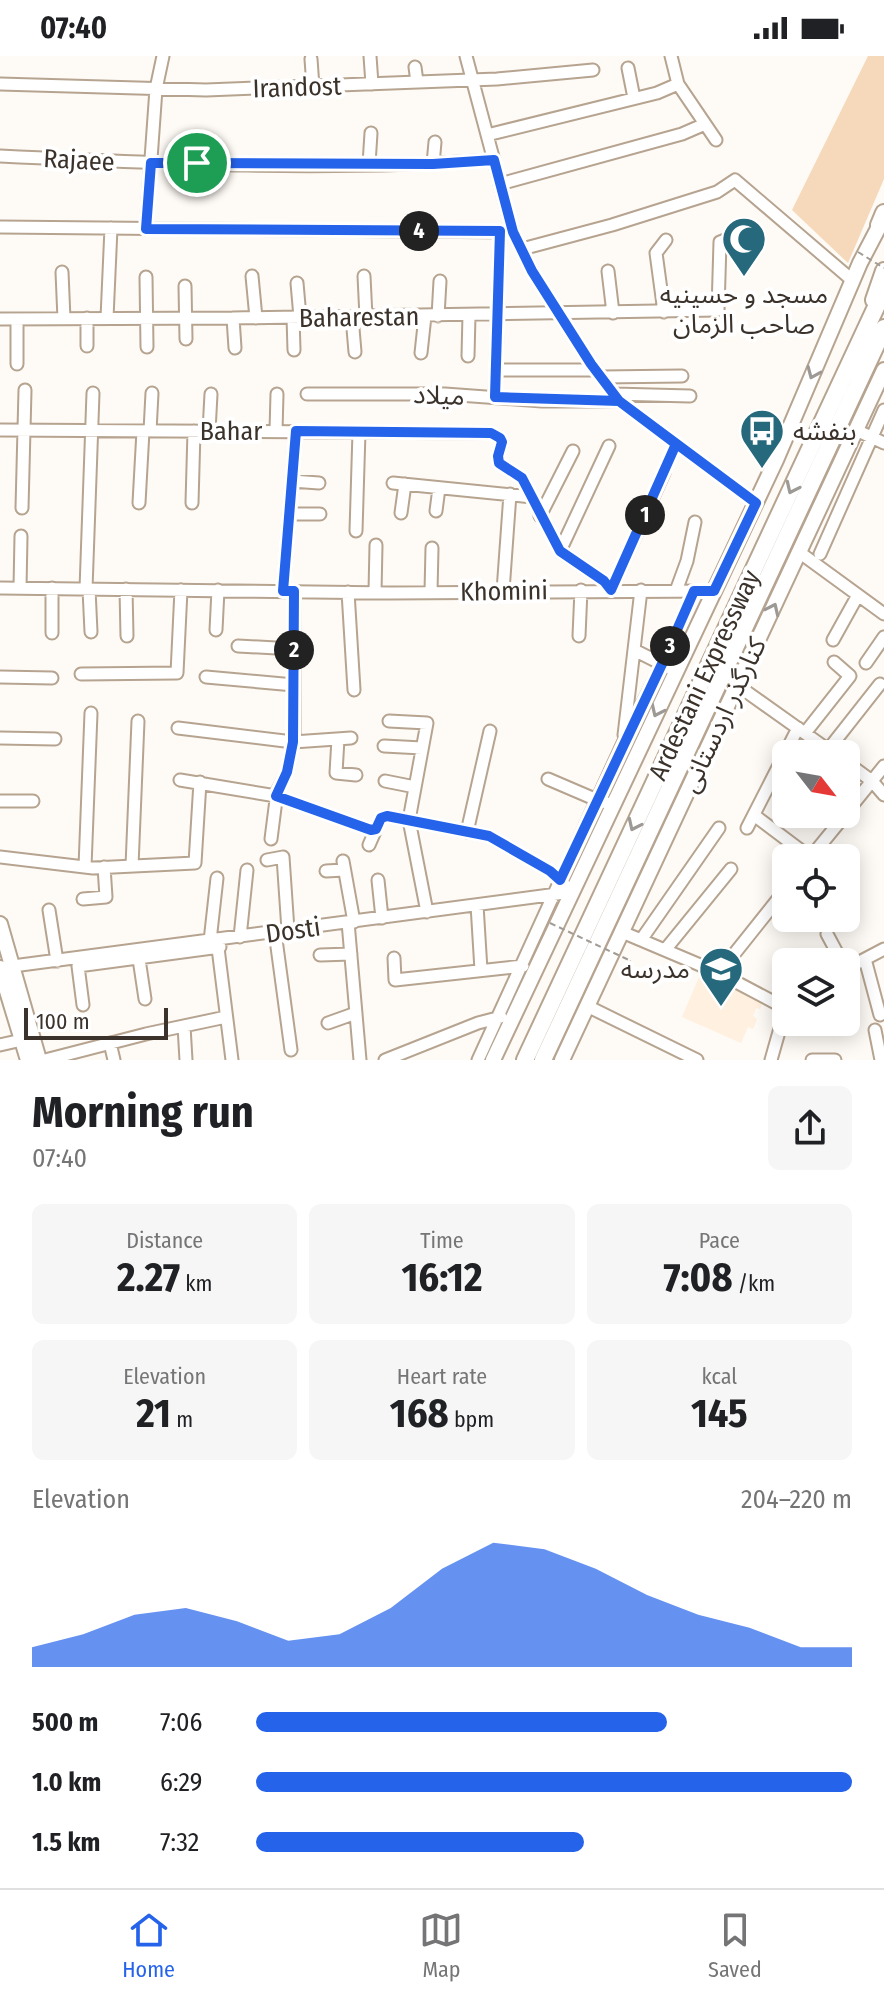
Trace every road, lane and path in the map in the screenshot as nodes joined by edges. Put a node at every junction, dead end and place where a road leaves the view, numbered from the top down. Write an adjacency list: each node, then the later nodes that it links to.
1 (163, 56): 15 (street)
2 (370, 56): 12 (street)
3 (466, 56): 9 (street)
4 (671, 56): 13 (street)
5 (311, 59): 14 (street)
6 (415, 67): 10 (street)
7 (628, 68): 16 (street)
8 (593, 70): 9 (street, Irandost)
9 (471, 80): 10 (street, Irandost); 19 (street)
10 (417, 82): 12 (street, Irandost)
11 (0, 84): 15 (street, Irandost)
12 (372, 84): 14 (street, Irandost)
13 (678, 84): 16 (street); 17 (street)
14 (313, 87): 15 (street, Irandost)
15 (156, 89): 24 (street)
16 (634, 98): 19 (street)
17 (705, 124): 20 (street); 27 (street)
18 (371, 133): 25 (street)
19 (487, 135): 23 (street)
20 (716, 140)
21 (435, 142): 26 (street)
22 (0, 156): 24 (street, Rajaee)
23 (494, 160): 26 (street, Rajaee); 27 (street)
24 (151, 163): 25 (street, Rajaee); 31 (street)
25 (369, 164): 26 (street, Rajaee)
26 (433, 164)
27 (500, 184): 32 (street)
28 (882, 219): 43 (main road)
29 (0, 227): 30 (street)
30 (111, 228): 31 (street); 59 (street)
31 (146, 229): 32 (street)
32 (507, 232): 35 (street); 52 (street)
33 (742, 233): 48 (street, Baharestan)
34 (666, 240): 48 (street)
35 (522, 249): 43 (street); 50 (street)
36 (858, 252): 37 (path, bridge)
37 (884, 270): 75 (highway)
38 (608, 271): 49 (street)
39 (62, 272): 66 (street)
40 (252, 276): 63 (street)
41 (364, 276): 57 (street)
42 (146, 277): 60 (street)
43 (852, 280): 116 (main road, one-way to 116)
44 (440, 281): 54 (street)
45 (297, 283): 55 (street)
46 (185, 286): 61 (street)
47 (884, 290): 75 (highway, Ardestani Expressway)
48 (664, 312): 49 (street, Baharestan)
49 (613, 313): 50 (street, Baharestan)
50 (562, 314): 52 (street, Baharestan); 81 (street)
51 (469, 315): 52 (street, Baharestan); 54 (street, Baharestan); 77 (street)
52 (499, 315): 79 (street)
53 (425, 316): 54 (street, Baharestan); 57 (street, Baharestan); 76 (street)
54 (438, 316)
55 (296, 317): 56 (street, Baharestan); 63 (street, Baharestan); 72 (street)
56 (352, 317): 57 (street, Baharestan); 74 (street)
57 (366, 317)
58 (87, 318): 59 (street, Baharestan); 66 (street, Baharestan); 69 (street)
59 (107, 318): 60 (street, Baharestan)
60 (146, 318): 61 (street, Baharestan); 70 (street)
61 (186, 318): 62 (street, Baharestan); 68 (street)
62 (233, 318): 63 (street, Baharestan); 71 (street)
63 (256, 318)
64 (0, 319): 65 (street, Baharestan)
65 (17, 319): 66 (street, Baharestan); 78 (street)
66 (64, 319)
67 (884, 328): 125 (highway, Ardestani Expressway)
68 (186, 339)
69 (87, 346)
70 (147, 347)
71 (235, 348)
72 (294, 350)
73 (884, 350): 125 (highway)
74 (355, 352)
75 (855, 352): 288 (highway, Ardestani Expressway, one-way to 288)
76 (421, 353)
77 (468, 356)
78 (17, 364)
79 (497, 370): 81 (street); 90 (street)
80 (884, 370): 95 (main road, کنارگذر اردستانی)
81 (599, 374): 82 (street); 91 (street)
82 (682, 376)
83 (25, 390): 93 (street)
84 (93, 393): 96 (street)
85 (152, 393): 97 (street)
86 (211, 394): 99 (street)
87 (277, 394): 100 (street)
88 (307, 394): 90 (street, میلاد)
89 (690, 396): 91 (street, میلاد)
90 (495, 397): 91 (street, میلاد)
91 (616, 398): 105 (street)
92 (884, 410): 103 (street)
93 (25, 429): 94 (street, Bahar); 96 (street, Bahar); 117 (street)
94 (0, 430)
95 (856, 430): 103 (street); 130 (main road, کنارگذر اردستانی)
96 (92, 431): 97 (street, Bahar); 135 (street)
97 (146, 431): 98 (street, Bahar); 114 (street)
98 (194, 431): 99 (street, Bahar); 115 (street)
99 (209, 431): 100 (street, Bahar)
100 (276, 431): 101 (street, Bahar)
101 (296, 431): 102 (street, Bahar); 109 (street)
102 (359, 432): 113 (street, Bahar); 124 (street)
103 (871, 437): 104 (street); 131 (street)
104 (884, 443)
105 (676, 444): 108 (path); 116 (street)
106 (609, 446): 129 (street)
107 (573, 451): 122 (street)
108 (664, 473): 140 (street)
109 (292, 481): 110 (street); 120 (street)
110 (319, 483)
111 (439, 488): 112 (street); 118 (street); 119 (street)
112 (510, 494): 113 (street); 143 (street)
113 (532, 497): 122 (street, Bahar)
114 (139, 503)
115 (192, 503)
116 (756, 503): 146 (main road)
117 (22, 508)
118 (436, 511)
119 (401, 513)
120 (289, 514): 121 (street); 142 (street)
121 (320, 514)
122 (540, 516): 129 (street, Bahar)
123 (695, 522): 144 (street)
124 (356, 531)
125 (788, 534): 240 (highway, Ardestani Expressway)
126 (21, 536): 133 (street)
127 (376, 545): 148 (street)
128 (432, 548): 149 (street)
129 (560, 551): 140 (street, Bahar)
130 (799, 552): 150 (street); 171 (main road, کنارگذر اردستانی, one-way to 130)
131 (820, 554)
132 (0, 588): 133 (street, Khomini)
133 (20, 588): 134 (street, Khomini)
134 (52, 588): 135 (street, Khomini); 154 (street)
135 (88, 589): 136 (street, Khomini); 153 (street)
136 (126, 589): 137 (street, Khomini); 155 (street)
137 (181, 590): 138 (street, Khomini); 165 (street)
138 (218, 590): 142 (street, Khomini); 152 (street)
139 (581, 590): 140 (street, Khomini); 143 (street, Khomini); 156 (street)
140 (611, 590): 141 (street, Khomini)
141 (641, 590): 144 (street, Khomini); 161 (street)
142 (289, 591): 147 (street, Khomini); 160 (street)
143 (503, 591): 149 (street, Khomini)
144 (676, 591): 145 (street, Khomini)
145 (694, 591): 146 (street, Khomini); 164 (street)
146 (714, 591): 164 (main road)
147 (348, 592): 148 (street, Khomini); 172 (street)
148 (375, 592): 149 (street, Khomini)
149 (431, 592)
150 (858, 595): 151 (street); 158 (street)
151 (884, 614)
152 (216, 630)
153 (91, 632)
154 (52, 633)
155 (127, 636)
156 (579, 636)
157 (884, 637): 163 (street)
158 (833, 640)
159 (238, 646): 160 (street)
160 (294, 649): 170 (street)
161 (634, 650): 164 (street); 186 (street)
162 (834, 662): 178 (street)
163 (866, 663)
164 (669, 667): 186 (street); 204 (main road, one-way to 204)
165 (81, 674)
166 (0, 677): 168 (street)
167 (206, 677): 170 (street)
168 (52, 678)
169 (880, 684): 184 (street)
170 (294, 685): 185 (street)
171 (737, 685): 178 (street); 239 (main road, کنارگذر اردستانی)
172 (354, 690)
173 (91, 713): 219 (street)
174 (138, 721): 218 (street)
175 (389, 721): 188 (street)
176 (178, 728): 185 (street)
177 (490, 731): 211 (street)
178 (801, 731): 183 (street); 205 (street)
179 (0, 738): 181 (street)
180 (351, 738): 182 (street)
181 (55, 739)
182 (338, 739): 185 (street); 191 (street)
183 (814, 740)
184 (840, 740)
185 (293, 742): 199 (street)
186 (623, 743): 201 (street)
187 (384, 746): 188 (street)
188 (422, 748): 197 (street)
189 (884, 766): 195 (street)
190 (860, 772): 195 (street)
191 (356, 775)
192 (548, 779): 201 (street)
193 (180, 780): 196 (street)
194 (385, 781): 197 (street)
195 (872, 781): 198 (street); 200 (street)
196 (200, 782): 199 (street); 218 (street)
197 (415, 787): 206 (street)
198 (884, 795)
199 (276, 796): 210 (street); 212 (street)
200 (860, 796)
201 (597, 800): 204 (street); 226 (street)
202 (0, 801): 203 (street)
203 (33, 801)
204 (613, 805): 227 (main road)
205 (754, 815): 208 (street); 213 (street)
206 (409, 820): 210 (street); 211 (street); 233 (street)
207 (719, 828): 244 (street)
208 (747, 828)
209 (835, 828): 214 (street)
210 (376, 829): 215 (street)
211 (467, 832): 226 (street)
212 (271, 839)
213 (792, 844)
214 (822, 844)
215 (369, 845)
216 (0, 857): 219 (street)
217 (267, 860): 238 (street)
218 (132, 866): 220 (street)
219 (85, 867): 220 (street)
220 (104, 867): 229 (street)
221 (731, 869): 248 (street)
222 (247, 870): 243 (street)
223 (326, 871): 235 (street)
224 (217, 878): 245 (street)
225 (378, 880): 234 (street)
226 (560, 880): 227 (street); 228 (street)
227 (572, 892): 228 (street, Dosti); 256 (main road)
228 (553, 895): 230 (street, Dosti); 257 (street)
229 (83, 899)
230 (477, 905): 233 (street, Dosti); 260 (street)
231 (772, 907): 261 (street)
232 (49, 910): 254 (street)
233 (427, 912): 234 (street, Dosti)
234 (382, 918): 235 (street, Dosti)
235 (351, 922): 238 (street, Dosti); 249 (street)
236 (550, 923): 259 (path, bridge)
237 (0, 924): 258 (main road)
238 (288, 930): 242 (street, Dosti)
239 (622, 932): 244 (street); 265 (main road, کنارگذر اردستانی)
240 (601, 934): 289 (highway, Ardestani Expressway); 290 (main road)
241 (827, 934): 246 (street)
242 (275, 935): 243 (street, Dosti); 245 (street); 277 (street)
243 (240, 937): 245 (street, Dosti)
244 (641, 940): 248 (street)
245 (215, 943): 252 (street); 254 (street, Dosti); 268 (street)
246 (834, 948)
247 (884, 949): 253 (street)
248 (665, 950): 261 (street)
249 (351, 954): 250 (street); 266 (street)
250 (320, 955)
251 (394, 958): 260 (street)
252 (139, 959): 262 (street); 264 (street)
253 (865, 959): 255 (street); 267 (street)
254 (57, 961): 258 (street, Dosti)
255 (860, 962)
256 (538, 964): 257 (street); 269 (main road)
257 (520, 966): 260 (street); 269 (street)
258 (6, 967): 274 (main road); 279 (main road)
259 (624, 968)
260 (481, 970)
261 (719, 973): 263 (street)
262 (145, 999)
263 (772, 1001)
264 (83, 1005)
265 (587, 1006): 291 (main road, کنارگذر اردستانی); 292 (street)
266 (356, 1013): 270 (street); 284 (street)
267 (880, 1015)
268 (226, 1017): 271 (street); 283 (street)
269 (504, 1018): 285 (street); 286 (street); 287 (main road)
270 (328, 1023)
271 (184, 1026): 275 (street); 282 (street)
272 (875, 1030): 296 (street)
273 (778, 1036): 293 (street)
274 (22, 1040): 276 (street); 278 (main road)
275 (110, 1043): 280 (street); 281 (street)
276 (0, 1045)
277 (291, 1050)
278 (28, 1060)
279 (39, 1060)
280 (45, 1060)
281 (114, 1060)
282 (186, 1060)
283 (232, 1060)
284 (360, 1060)
285 (385, 1060)
286 (478, 1060)
287 (493, 1060)
288 (525, 1060)
289 (543, 1060)
290 (556, 1060)
291 (562, 1060)
292 (697, 1060)
293 (771, 1060)
294 (812, 1060): 295 (street)
295 (835, 1060)
296 (881, 1060)

